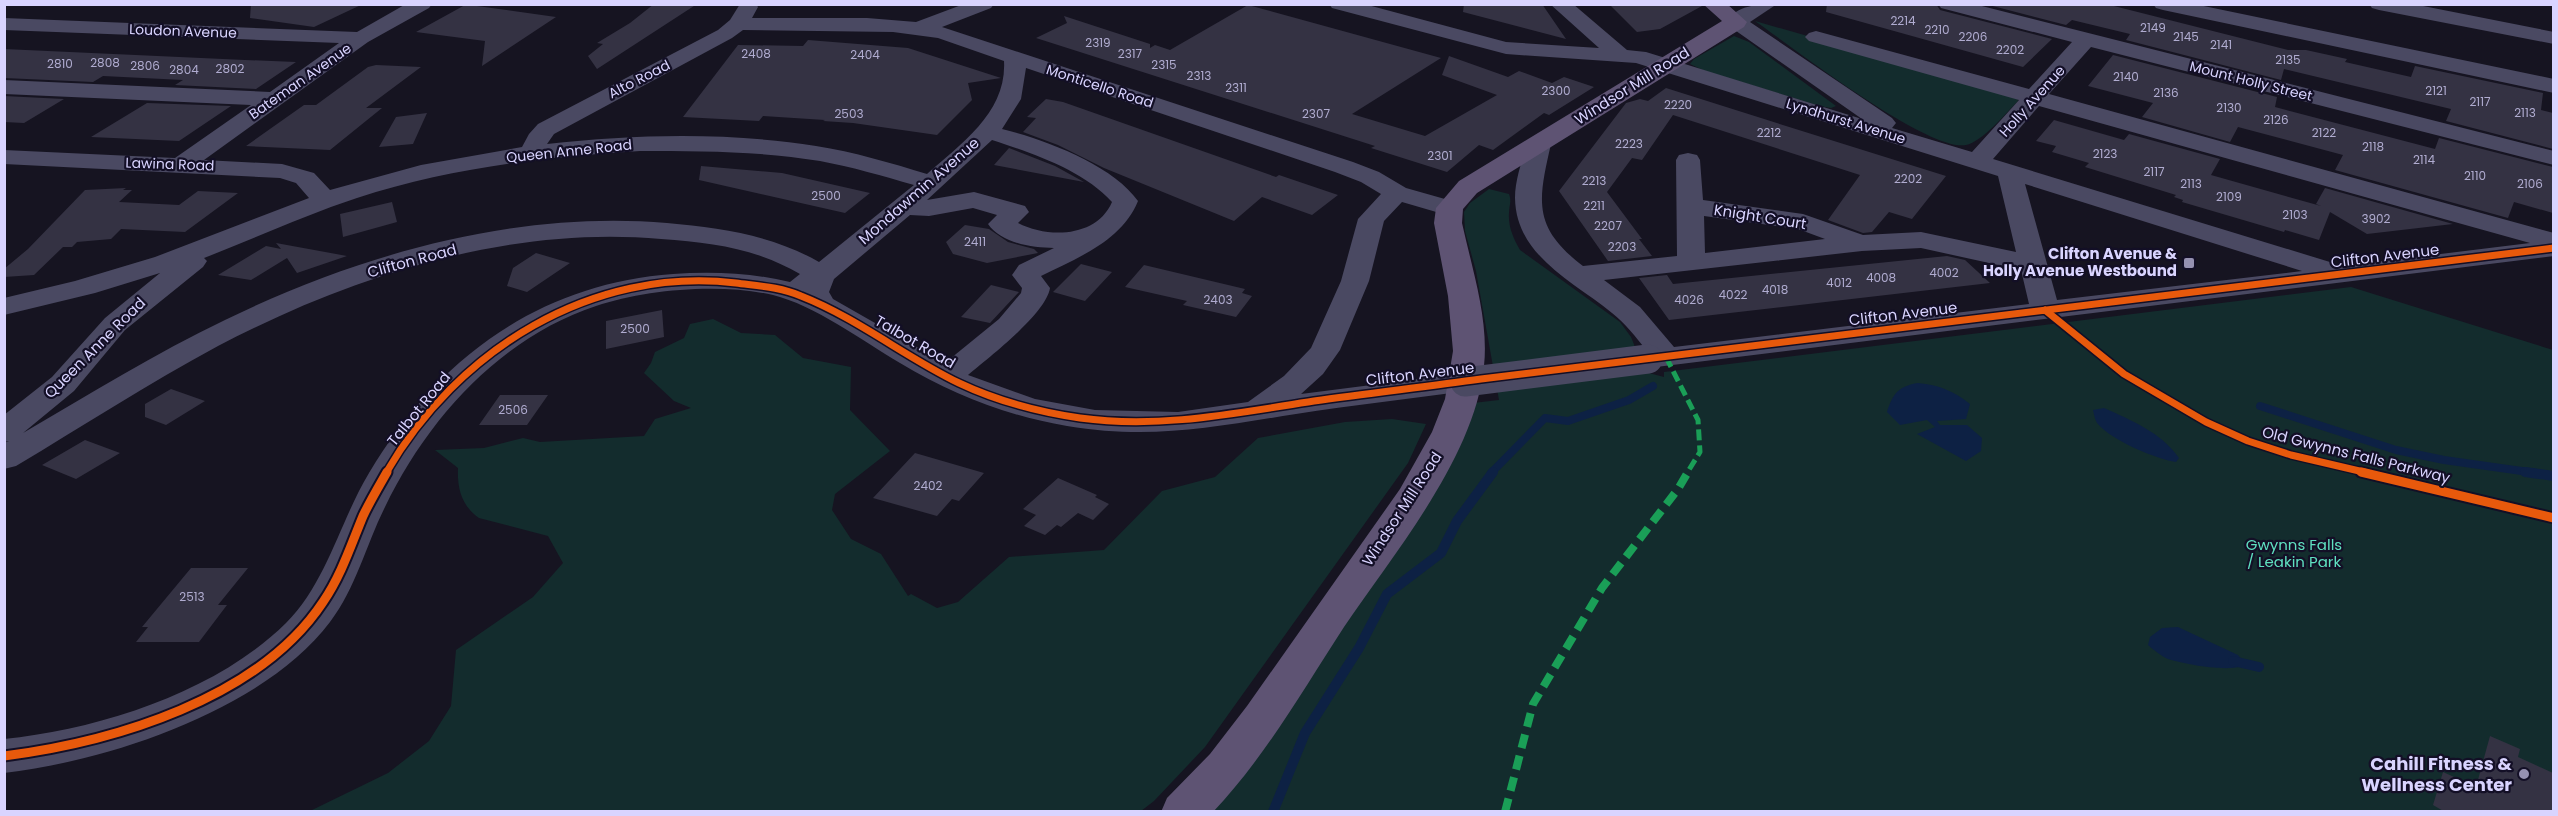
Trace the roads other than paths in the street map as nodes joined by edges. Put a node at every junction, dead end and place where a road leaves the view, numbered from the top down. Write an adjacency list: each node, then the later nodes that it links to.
1 (422, 4): 18 (street, Bateman Avenue)
2 (749, 4): 14 (street, Alto Road)
3 (984, 4): 16 (street)
4 (1339, 4): 21 (street, Lyndhurst Avenue)
5 (1560, 4): 21 (street)
6 (1713, 4): 12 (main road)
7 (1767, 4): 12 (street, Windsor Mill Road)
8 (1948, 4): 20 (street, Mount Holly Street)
9 (2163, 4): 24 (street)
10 (2379, 4): 19 (street)
11 (129, 9): 15 (street)
12 (1736, 22): 23 (main road, Windsor Mill Road); 29 (street)
13 (4, 24): 15 (street, Loudon Avenue)
14 (738, 24): 16 (street, Monticello Road); 31 (street, Alto Road)
15 (89, 27): 18 (street, Loudon Avenue)
16 (919, 28): 22 (street, Monticello Road)
17 (1816, 37): 26 (street)
18 (361, 38): 27 (street, Bateman Avenue)
19 (2553, 38)
20 (2086, 39): 26 (street, Holly Avenue); 33 (street, Mount Holly Street)
21 (1621, 56): 23 (street, Lyndhurst Avenue)
22 (1015, 58): 28 (street, Mondawmin Avenue); 39 (street, Monticello Road)
23 (1664, 65): 29 (street, Lyndhurst Avenue); 30 (main road, Windsor Mill Road)
24 (2553, 86)
25 (4, 87): 27 (street)
26 (2035, 97): 35 (street, Holly Avenue); 45 (street)
27 (275, 99): 36 (street, Bateman Avenue)
28 (987, 132): 38 (street, Mondawmin Avenue); 44 (street)
29 (1910, 141): 35 (street, Lyndhurst Avenue)
30 (1539, 144): 43 (main road, Windsor Mill Road); 51 (street)
31 (531, 154): 38 (street, Queen Anne Road); 40 (street, Queen Anne Road)
32 (4, 157): 36 (street, Lawina Road)
33 (2553, 158)
34 (1688, 160): 41 (street)
35 (1978, 162): 37 (street, Lyndhurst Avenue)
36 (181, 165): 40 (street, Lawina Road)
37 (2009, 171): 50 (street); 52 (street, Lyndhurst Avenue)
38 (932, 183): 42 (street, Mondawmin Avenue)
39 (1397, 193): 43 (street, Monticello Road); 58 (street, Talbot Road)
40 (325, 200): 47 (street, Queen Anne Road)
41 (1691, 206): 46 (street, Knight Court); 49 (street)
42 (904, 207): 44 (street); 53 (street, Mondawmin Avenue)
43 (1450, 208): 62 (main road, Windsor Mill Road)
44 (1102, 229): 57 (street)
45 (2553, 241)
46 (1862, 243): 49 (street); 50 (street)
47 (215, 244): 54 (street, Queen Anne Road); 59 (street, Queen Anne Road)
48 (2553, 248): 52 (street, Clifton Avenue)
49 (1691, 264): 51 (street)
50 (2033, 264): 55 (street)
51 (1579, 275): 56 (street)
52 (2345, 275): 55 (street, Clifton Avenue)
53 (822, 291): 57 (street, Talbot Road); 60 (street, Clifton Road); 61 (street, Talbot Road)
54 (4, 307)
55 (2045, 310): 56 (street, Clifton Avenue)
56 (1657, 358): 58 (street, Clifton Avenue, bridge)
57 (947, 377): 58 (street, Talbot Road)
58 (1256, 410)
59 (4, 432)
60 (4, 459)
61 (4, 756)
62 (1183, 812)

